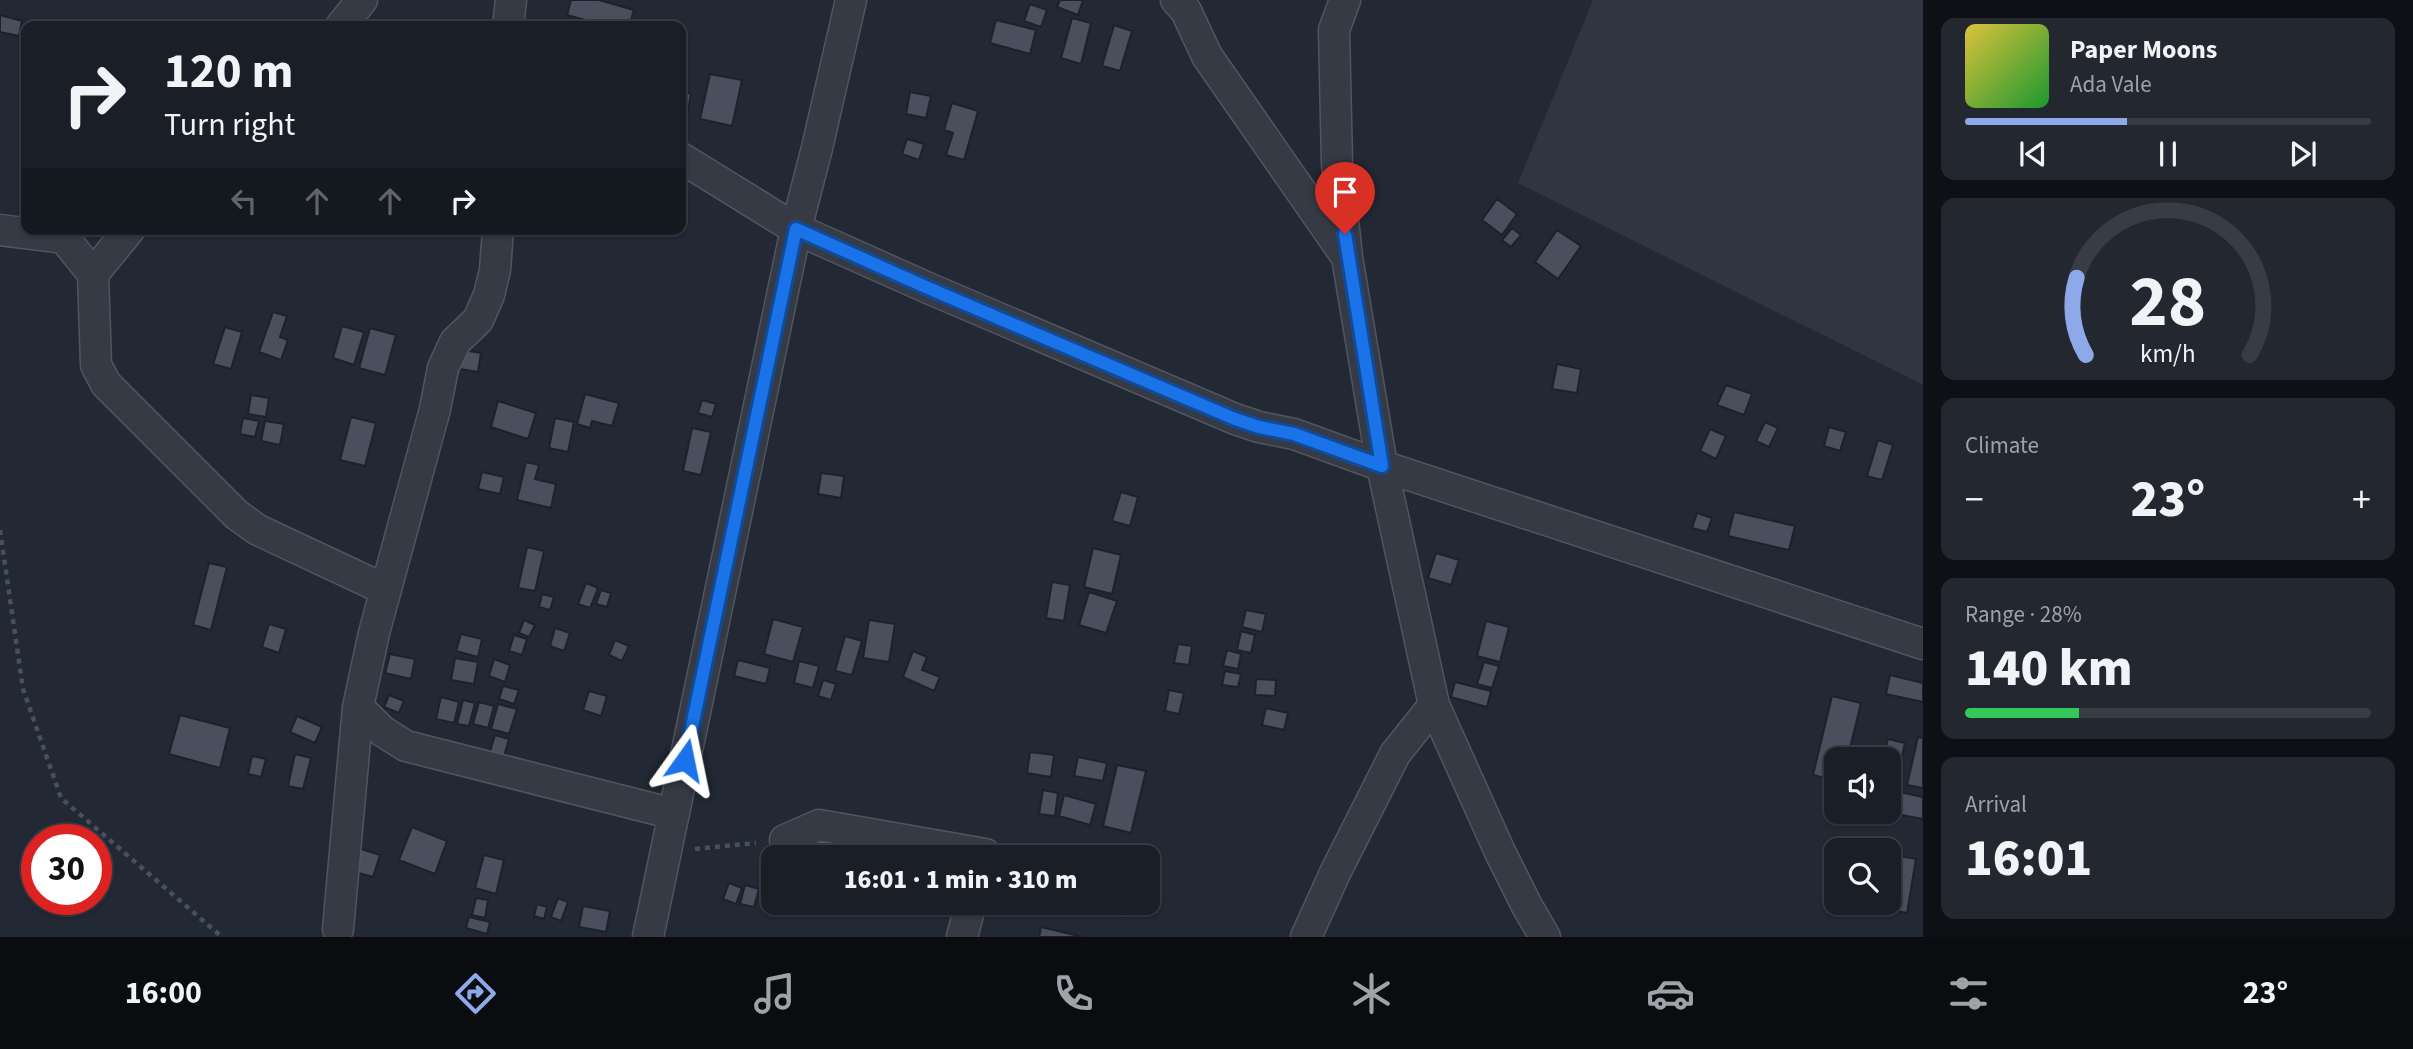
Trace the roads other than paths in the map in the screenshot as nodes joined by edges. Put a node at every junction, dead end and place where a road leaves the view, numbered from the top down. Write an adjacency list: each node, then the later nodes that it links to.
1 (362, 0): 7 (street)
2 (502, 0): 8 (street)
3 (511, 0): 9 (street)
4 (850, 0): 11 (street)
5 (1176, 0): 17 (street)
6 (1346, 0): 17 (street)
7 (345, 21)
8 (505, 21)
9 (507, 21)
10 (686, 161): 11 (street)
11 (796, 229): 19 (street); 24 (street)
12 (0, 230): 13 (street)
13 (21, 233)
14 (40, 235): 18 (street)
15 (125, 235): 18 (street)
16 (498, 235): 20 (street)
17 (1347, 257): 19 (street)
18 (93, 274): 20 (street)
19 (1382, 466): 21 (street); 22 (street)
20 (386, 590): 23 (street)
21 (1923, 644)
22 (1434, 705): 31 (street); 32 (street)
23 (358, 707): 24 (street); 28 (street)
24 (674, 814): 29 (street)
25 (785, 839): 26 (street)
26 (933, 845)
27 (968, 915): 30 (street)
28 (338, 929)
29 (648, 937)
30 (962, 937)
31 (1306, 937)
32 (1545, 937)

